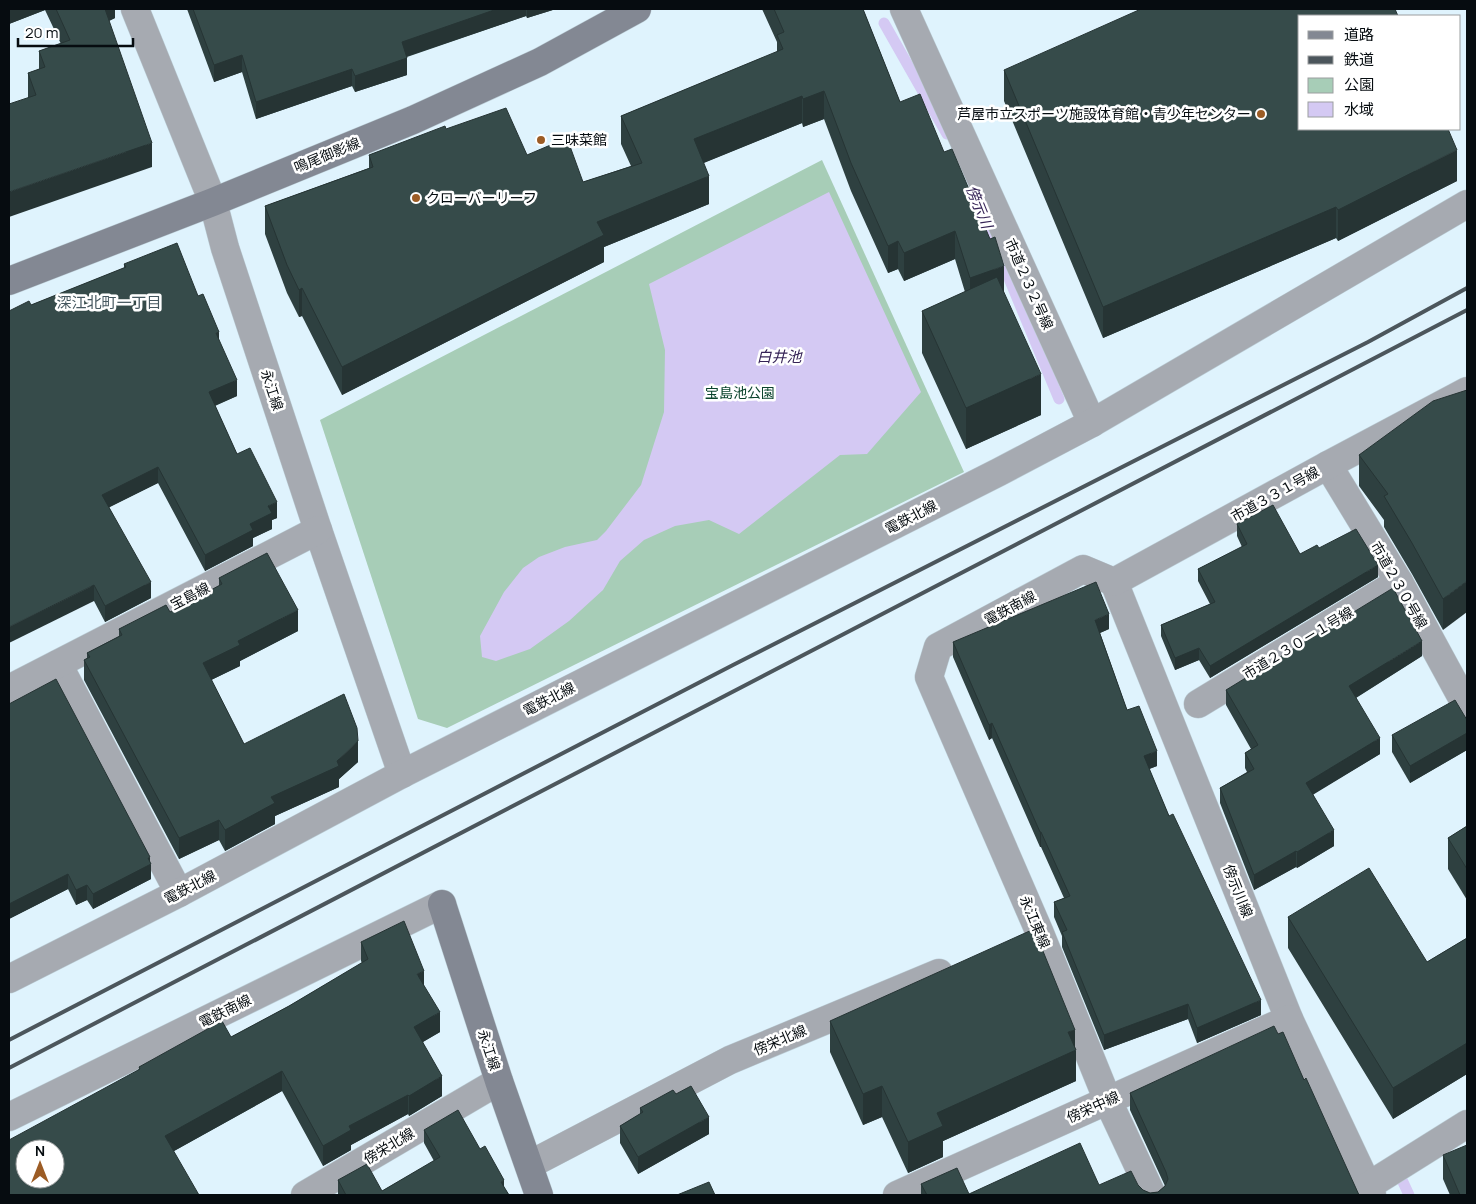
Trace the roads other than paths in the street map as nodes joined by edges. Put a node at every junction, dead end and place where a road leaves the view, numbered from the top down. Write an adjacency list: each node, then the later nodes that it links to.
1 (136, 9): 4 (street, 永江線)
2 (637, 9): 4 (street, 鳴尾御影線)
3 (904, 9): 8 (street, 市道２３２号線)
4 (213, 202): 6 (street, 鳴尾御影線); 10 (street, 永江線)
5 (1467, 204): 8 (street, 電鉄北線)
6 (9, 281)
7 (1467, 391): 9 (street, 市道３３１号線)
8 (1092, 423): 18 (street, 電鉄北線)
9 (1328, 464): 11 (street, 市道３３１号線); 12 (street, 市道２３０号線)
10 (318, 530): 14 (street, 宝島線); 18 (street, 永江線)
11 (1114, 582): 13 (street, 電鉄南線); 25 (street, 傍示川線)
12 (1399, 582): 16 (street, 市道２３０－１号線); 17 (street, 市道２３０号線)
13 (938, 647): 21 (street, 永江東線)
14 (58, 664): 15 (street, 宝島線); 19 (street)
15 (9, 689)
16 (1198, 704)
17 (1467, 707)
18 (402, 774): 19 (street, 電鉄北線)
19 (179, 893): 24 (street, 電鉄北線)
20 (442, 904): 26 (street, 永江線); 28 (street, 電鉄南線)
21 (1039, 931): 22 (street); 27 (street, 永江東線)
22 (1013, 942)
23 (962, 963): 30 (street, 傍栄北線)
24 (9, 979)
25 (1289, 1020): 27 (street, 傍栄中線); 31 (street, 傍示川線)
26 (499, 1081): 30 (street, 永江線); 32 (street, 傍栄北線)
27 (1108, 1101): 34 (street, 傍栄中線); 35 (street, 永江東線)
28 (9, 1117)
29 (1467, 1124): 31 (street)
30 (529, 1165): 33 (street, 永江線)
31 (1370, 1191)
32 (305, 1195)
33 (539, 1195)
34 (897, 1195)
35 (1152, 1195)

